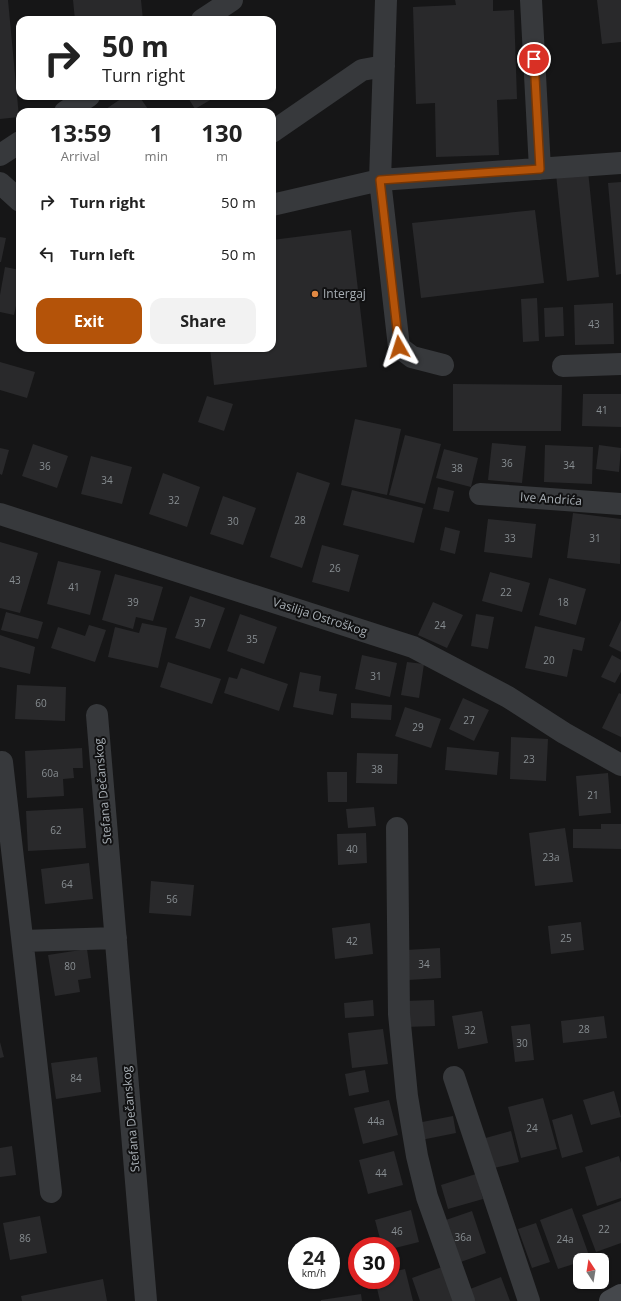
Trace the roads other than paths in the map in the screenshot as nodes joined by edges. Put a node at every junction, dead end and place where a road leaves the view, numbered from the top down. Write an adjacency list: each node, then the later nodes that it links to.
1 (232, 0): 4 (street)
2 (386, 0): 5 (street)
3 (531, 0): 12 (street)
4 (208, 16)
5 (384, 66): 8 (street); 13 (street)
6 (83, 100): 7 (street)
7 (71, 108)
8 (276, 129)
9 (16, 145): 10 (street)
10 (0, 155)
11 (621, 164): 12 (street)
12 (540, 169): 13 (street)
13 (380, 180): 16 (street); 18 (street)
14 (0, 183): 15 (street)
15 (16, 197)
16 (276, 204)
17 (621, 364): 19 (street)
18 (443, 365)
19 (563, 366)
20 (480, 494): 21 (street, Ive Andrića)
21 (621, 504)
22 (0, 514): 25 (street, Vasilija Ostroškog)
23 (97, 715): 27 (street, Stefana Dečanskog)
24 (2, 762): 28 (street)
25 (621, 765)
26 (397, 828): 33 (street)
27 (116, 938): 28 (street); 32 (street, Stefana Dečanskog)
28 (23, 940): 30 (street)
29 (454, 1077): 34 (street)
30 (51, 1192)
31 (621, 1295): 35 (main road)
32 (146, 1301)
33 (464, 1301)
34 (529, 1301)
35 (610, 1301)

